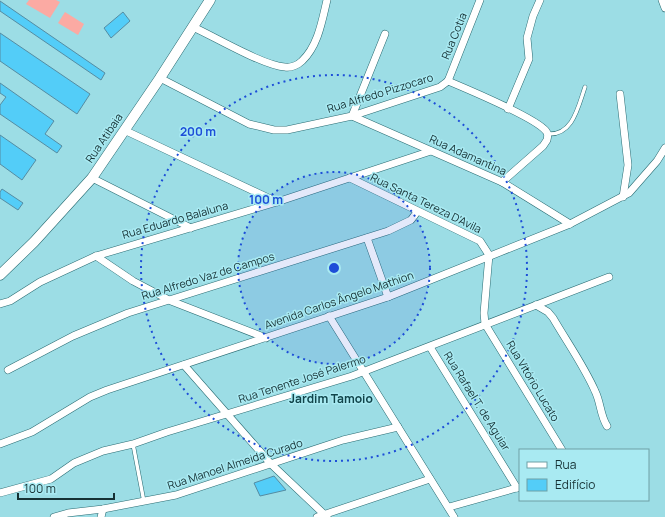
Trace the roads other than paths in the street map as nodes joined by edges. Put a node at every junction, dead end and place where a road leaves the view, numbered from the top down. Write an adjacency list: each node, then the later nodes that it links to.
1 (210, 0): 7 (main road, Rua Atibaia)
2 (327, 0): 7 (street)
3 (480, 0): 10 (street, Rua Cotia)
4 (540, 0): 13 (street)
5 (662, 0): 6 (street)
6 (665, 8)
7 (193, 27): 9 (main road, Rua Atibaia)
8 (385, 34): 15 (street)
9 (160, 78): 15 (street, Rua Alfredo Pizzocaro); 17 (main road, Rua Atibaia)
10 (448, 81): 13 (street); 14 (street, Rua Alfredo Pizzocaro)
11 (585, 87): 18 (lane)
12 (620, 94): 24 (street)
13 (508, 108): 18 (street)
14 (368, 111): 15 (street, Rua Alfredo Pizzocaro); 16 (street)
15 (352, 116): 16 (street, Rua Adamantina)
16 (376, 127): 20 (street, Rua Adamantina)
17 (124, 130): 21 (main road, Rua Atibaia); 25 (street)
18 (546, 132): 23 (street)
19 (665, 148): 24 (street, Avenida Carlos Ângelo Mathion)
20 (431, 151): 22 (street, Rua Eduardo Balaluna); 23 (street, Rua Adamantina)
21 (92, 178): 28 (street); 32 (main road, Rua Atibaia)
22 (350, 178): 25 (street, Rua Eduardo Balaluna); 26 (street, Rua Santa Tereza D'Avila)
23 (502, 182): 27 (street, Rua Adamantina)
24 (623, 197): 27 (street, Avenida Carlos Ângelo Mathion)
25 (277, 202): 28 (street, Rua Eduardo Balaluna)
26 (417, 212): 29 (street, Rua Alfredo Vaz de Campos); 30 (street, Rua Santa Tereza D'Avila)
27 (570, 224): 30 (street, Avenida Carlos Ângelo Mathion)
28 (192, 228): 31 (street, Rua Eduardo Balaluna)
29 (367, 238): 34 (street); 35 (street, Rua Alfredo Vaz de Campos)
30 (489, 255): 34 (street, Avenida Carlos Ângelo Mathion); 39 (street)
31 (96, 256): 35 (street); 36 (street, Rua Eduardo Balaluna)
32 (0, 275)
33 (609, 277): 37 (street, Rua Tenente José Palermo)
34 (388, 297): 38 (street, Avenida Carlos Ângelo Mathion)
35 (171, 301): 40 (street); 43 (street, Rua Alfredo Vaz de Campos)
36 (0, 304)
37 (536, 305): 39 (street, Rua Tenente José Palermo); 46 (street)
38 (329, 316): 40 (street, Avenida Carlos Ângelo Mathion); 44 (street)
39 (485, 324): 41 (street, Rua Tenente José Palermo); 50 (street, Rua Vitório Lucato)
40 (266, 338): 42 (street, Avenida Carlos Ângelo Mathion)
41 (430, 347): 44 (street, Rua Tenente José Palermo); 53 (street, Rua Rafael T. de Aguiar)
42 (184, 365): 45 (street); 48 (street, Avenida Carlos Ângelo Mathion)
43 (8, 370)
44 (364, 371): 45 (street, Rua Tenente José Palermo); 47 (street)
45 (228, 414): 49 (street, Rua Tenente José Palermo); 51 (street)
46 (607, 426)
47 (398, 427): 51 (street, Rua Manoel Almeida Curado); 52 (street)
48 (0, 444)
49 (133, 444): 54 (street, Rua Tenente José Palermo); 55 (lane)
50 (561, 449)
51 (271, 464): 55 (street, Rua Manoel Almeida Curado); 58 (street)
52 (430, 479): 56 (street); 58 (street)
53 (519, 488): 56 (street)
54 (0, 493)
55 (144, 502): 57 (street, Rua Manoel Almeida Curado)
56 (449, 507): 62 (street)
57 (103, 509): 59 (street, Rua Manoel Almeida Curado); 60 (street)
58 (326, 516): 61 (street)
59 (54, 517)
60 (101, 517)
61 (317, 517)
62 (454, 517)

